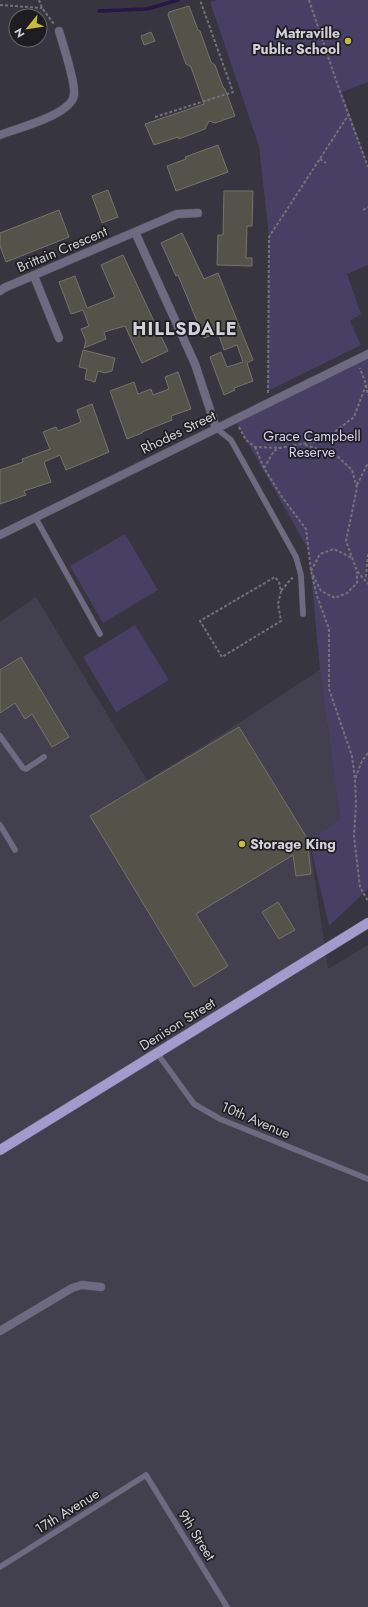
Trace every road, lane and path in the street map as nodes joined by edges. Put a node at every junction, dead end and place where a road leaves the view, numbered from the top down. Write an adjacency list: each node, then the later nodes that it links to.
1 (39, 0): 5 (path)
2 (200, 0): 9 (path)
3 (309, 0): 8 (path)
4 (0, 5): 5 (path)
5 (42, 8)
6 (48, 16): 7 (path)
7 (59, 31): 10 (street)
8 (349, 114): 11 (path); 13 (path)
9 (155, 116)
10 (0, 135)
11 (320, 159): 12 (path); 25 (path)
12 (326, 163)
13 (368, 165)
14 (368, 207): 15 (path)
15 (363, 210)
16 (198, 213): 17 (street, Brittain Crescent)
17 (135, 232): 18 (street, Brittain Crescent); 27 (street)
18 (34, 276): 19 (street, Brittain Crescent); 20 (street)
19 (0, 291)
20 (59, 338)
21 (368, 354): 22 (street, Rhodes Street)
22 (358, 359): 23 (path); 25 (street, Rhodes Street)
23 (366, 385): 24 (path); 28 (path)
24 (368, 395)
25 (268, 403): 26 (street, Rhodes Street)
26 (235, 419): 27 (street, Rhodes Street); 29 (path)
27 (216, 428): 34 (street, Rhodes Street); 40 (lane)
28 (304, 444): 30 (path); 33 (path)
29 (255, 447): 30 (path); 32 (path)
30 (280, 448): 32 (path)
31 (368, 463): 33 (path)
32 (264, 468): 38 (path)
33 (356, 486): 37 (path)
34 (35, 517): 35 (street, Rhodes Street); 45 (lane)
35 (0, 535)
36 (368, 554): 41 (path)
37 (353, 558): 38 (path); 39 (path)
38 (311, 571): 39 (path); 49 (path)
39 (358, 571): 42 (path)
40 (301, 575): 43 (path); 44 (lane)
41 (368, 578)
42 (368, 584)
43 (281, 591): 43 (path)
44 (304, 614)
45 (100, 634)
46 (0, 736): 48 (lane)
47 (368, 753): 49 (path)
48 (44, 757)
49 (355, 779): 52 (path)
50 (0, 825): 51 (lane)
51 (15, 850)
52 (368, 901)
53 (368, 923): 54 (main road, Denison Street)
54 (157, 1053): 55 (main road, Denison Street); 56 (lane, 10th Avenue)
55 (0, 1150)
56 (368, 1179)
57 (101, 1286): 58 (street)
58 (0, 1331)
59 (146, 1475): 60 (lane, 17th Avenue); 61 (lane, 9th Street)
60 (0, 1567)
61 (227, 1607)

